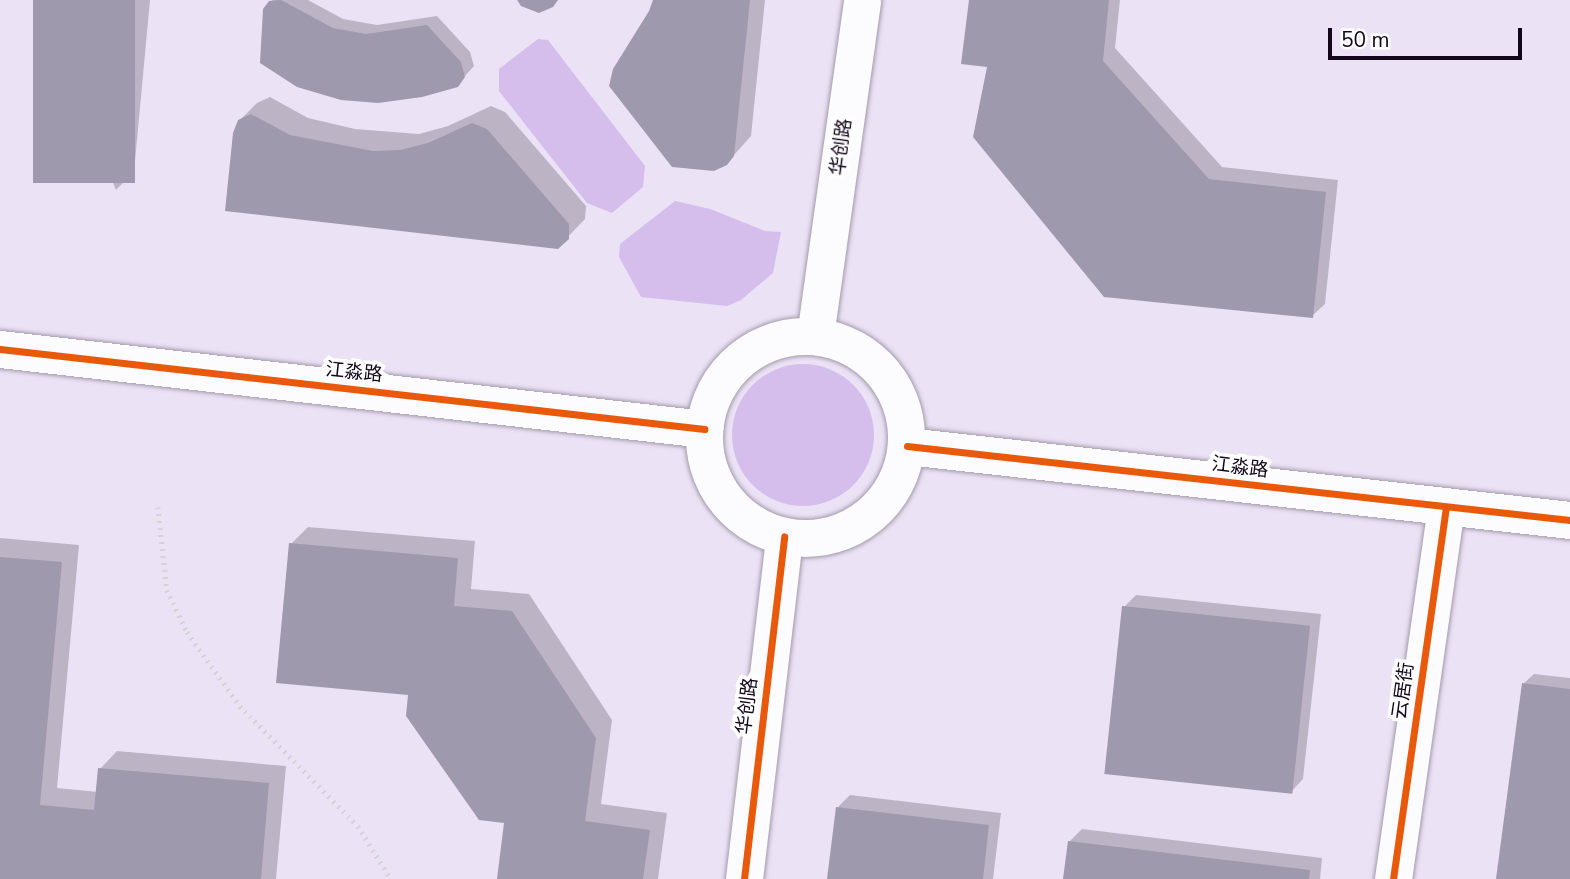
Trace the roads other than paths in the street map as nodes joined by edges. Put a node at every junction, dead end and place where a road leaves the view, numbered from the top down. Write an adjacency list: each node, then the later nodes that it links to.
1 (862, 0): 2 (street, 华创路)
2 (815, 336): 4 (street); 5 (street)
3 (0, 349): 4 (street, 江淼路)
4 (704, 429): 8 (street)
5 (907, 446): 6 (street, 江淼路); 8 (street)
6 (1446, 508): 7 (street, 江淼路); 10 (street, 云居街)
7 (1570, 520)
8 (784, 536): 9 (street, 华创路)
9 (744, 879)
10 (1393, 879)

